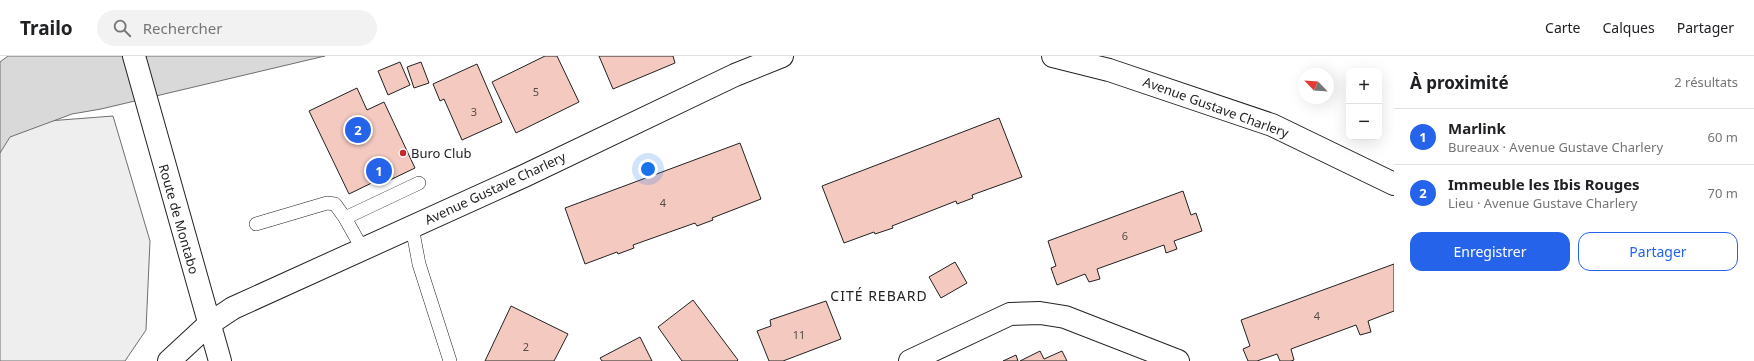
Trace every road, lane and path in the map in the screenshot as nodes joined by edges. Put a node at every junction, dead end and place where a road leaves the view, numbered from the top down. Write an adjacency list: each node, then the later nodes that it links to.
1 (134, 56): 10 (street, Route de Montabo)
2 (782, 56): 8 (street, Avenue Gustave Charlery)
3 (1053, 56): 5 (street, Avenue Gustave Charlery)
4 (419, 182): 6 (lane)
5 (1394, 184)
6 (345, 218): 7 (lane); 9 (lane)
7 (256, 224)
8 (412, 227): 9 (street, Avenue Gustave Charlery); 13 (lane)
9 (363, 250): 10 (street, Avenue Gustave Charlery)
10 (210, 324): 11 (street, Avenue Gustave Charlery); 12 (street, Route de Montabo)
11 (169, 361)
12 (220, 361)
13 (450, 361)
14 (910, 361): 15 (street)
15 (1178, 361)

